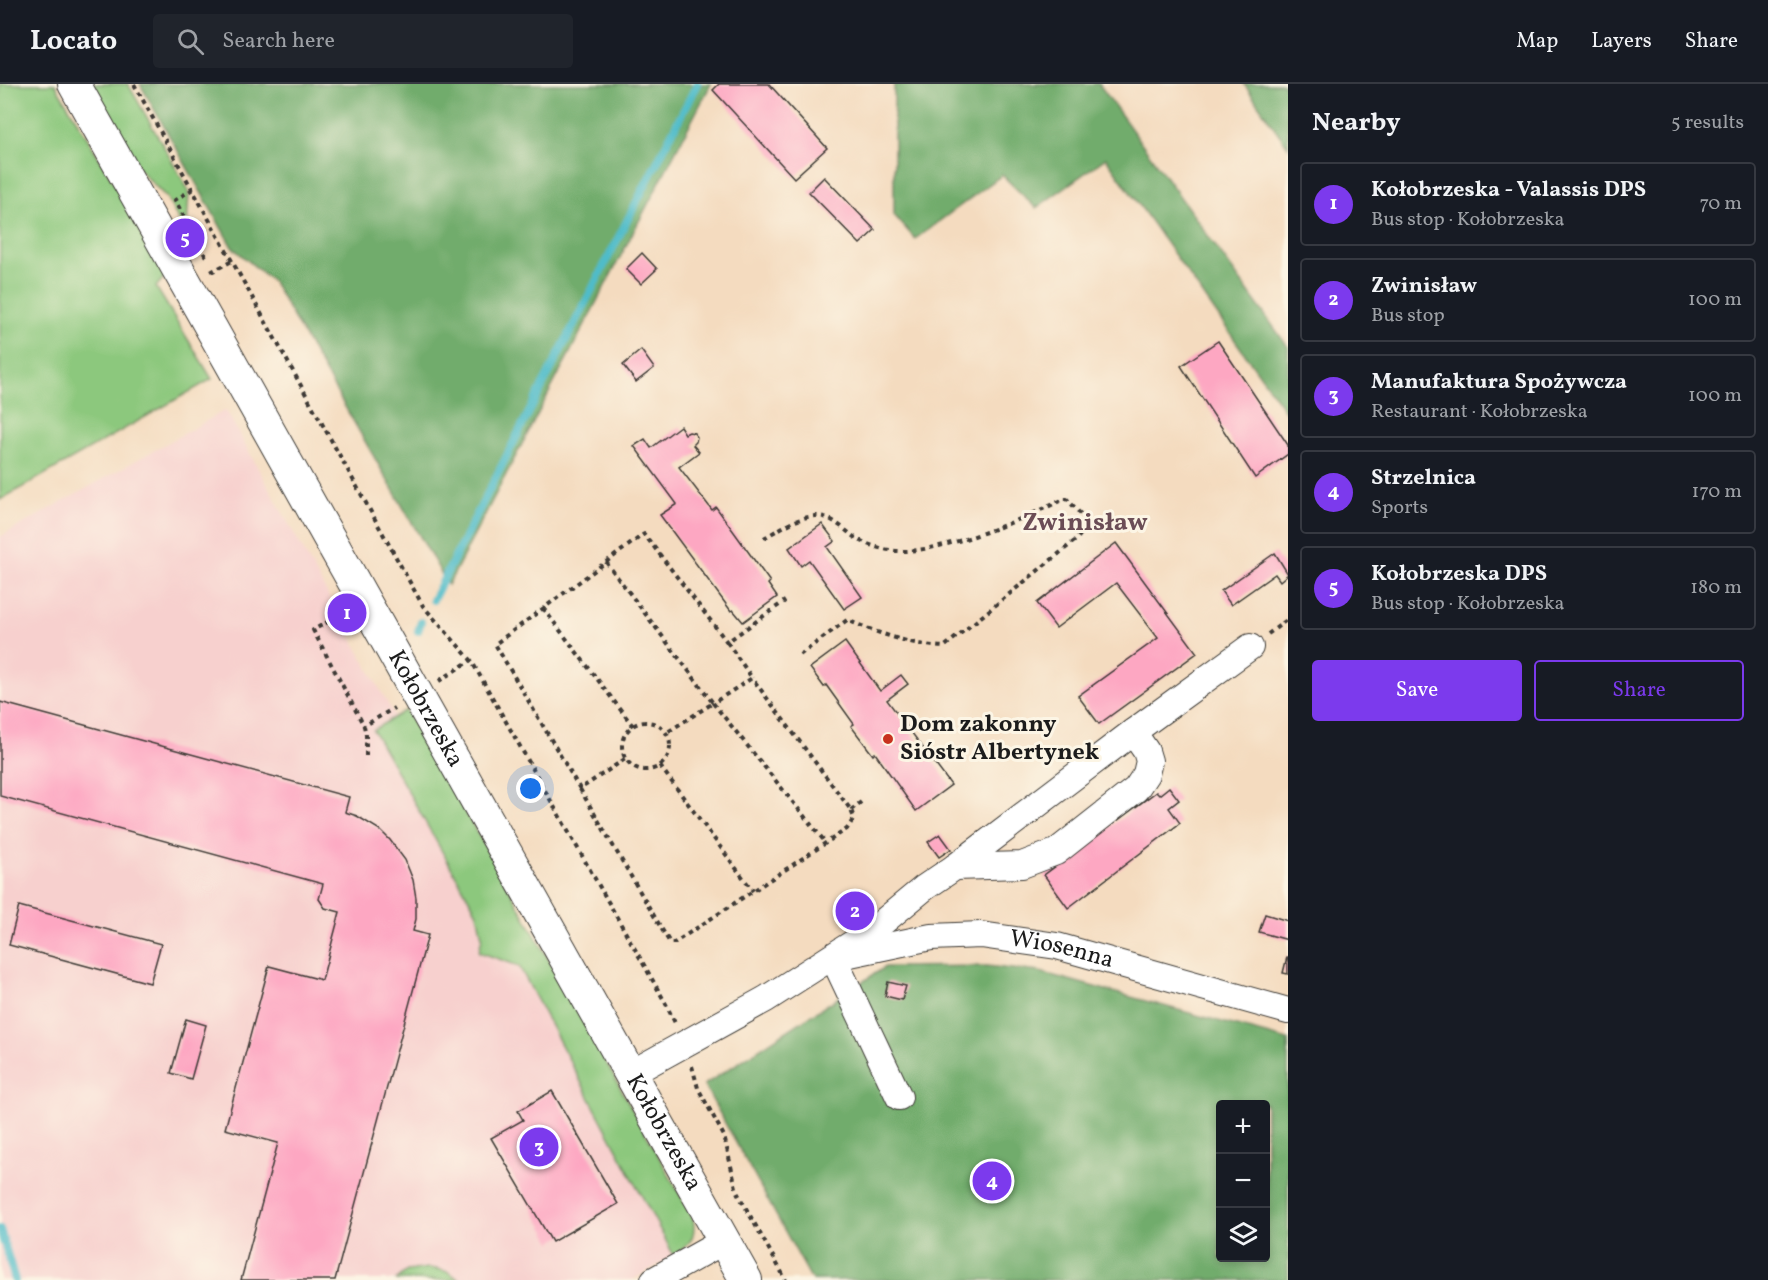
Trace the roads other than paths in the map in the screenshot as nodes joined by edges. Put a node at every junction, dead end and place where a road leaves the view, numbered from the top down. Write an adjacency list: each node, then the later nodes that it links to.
1 (74, 84): 7 (main road, Kołobrzeska)
2 (1250, 647): 3 (street)
3 (1133, 732): 4 (street); 4 (street)
4 (955, 867): 5 (street)
5 (833, 957): 6 (street, Wiosenna); 7 (street); 8 (street)
6 (1288, 1011)
7 (630, 1074): 9 (main road, Kołobrzeska)
8 (899, 1097)
9 (724, 1241): 10 (street); 11 (main road, Kołobrzeska)
10 (654, 1280)
11 (746, 1280)

